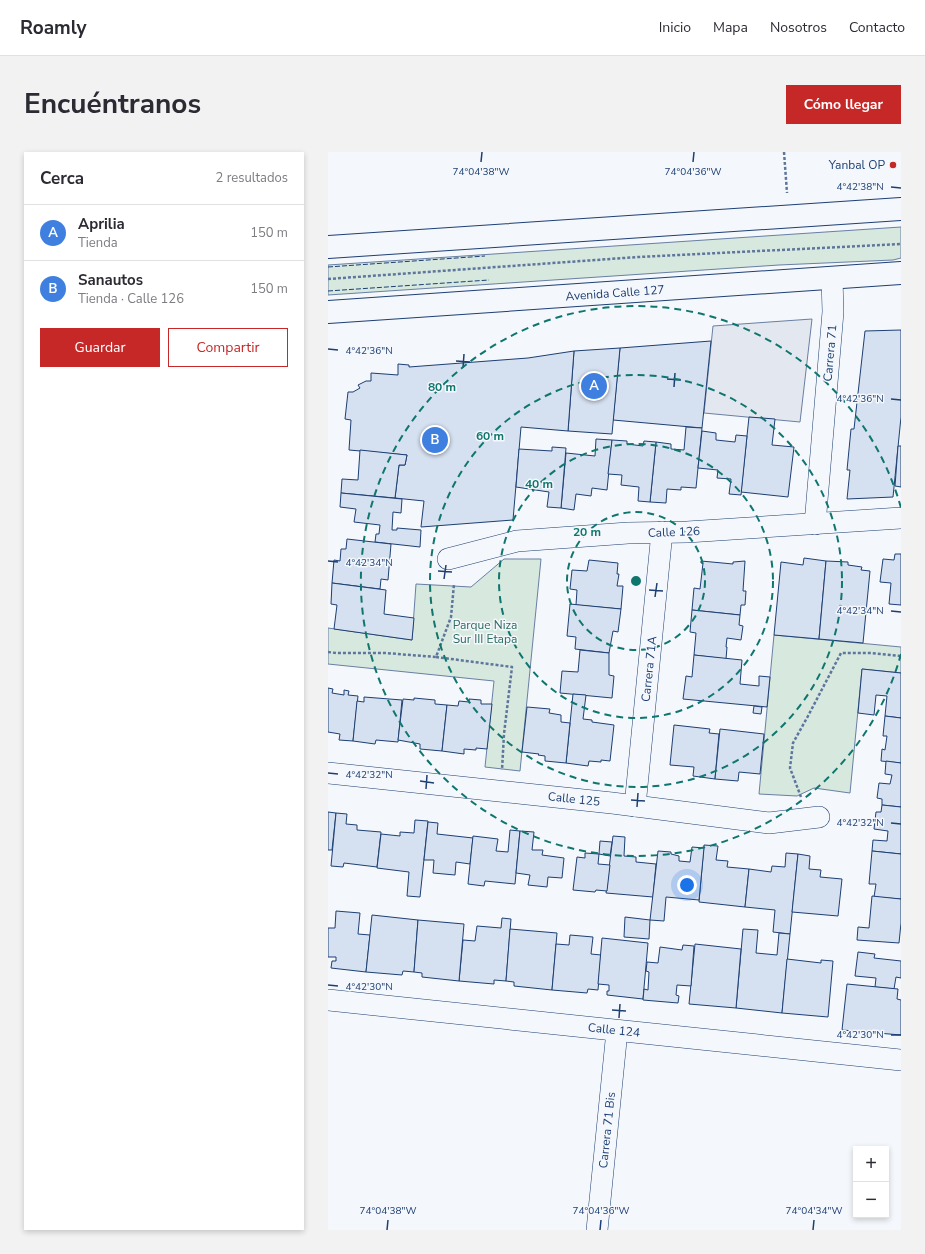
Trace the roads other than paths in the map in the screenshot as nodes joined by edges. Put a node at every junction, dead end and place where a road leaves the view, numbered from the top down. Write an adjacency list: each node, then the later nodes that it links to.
1 (901, 209): 2 (main road)
2 (328, 247)
3 (901, 273): 4 (main road, Avenida Calle 127)
4 (832, 278): 5 (main road, Avenida Calle 127); 7 (street, Carrera 71)
5 (328, 312)
6 (901, 518): 7 (street, Calle 126)
7 (815, 524): 8 (street, Calle 126)
8 (662, 532): 9 (street, Calle 126); 11 (street, Carrera 71A)
9 (448, 559)
10 (328, 773): 11 (street, Calle 125)
11 (635, 806): 12 (street, Calle 125)
12 (819, 817)
13 (328, 1000): 14 (street, Calle 124)
14 (617, 1030): 15 (street, Calle 124); 16 (street, Carrera 71 Bis)
15 (901, 1060)
16 (596, 1230)

